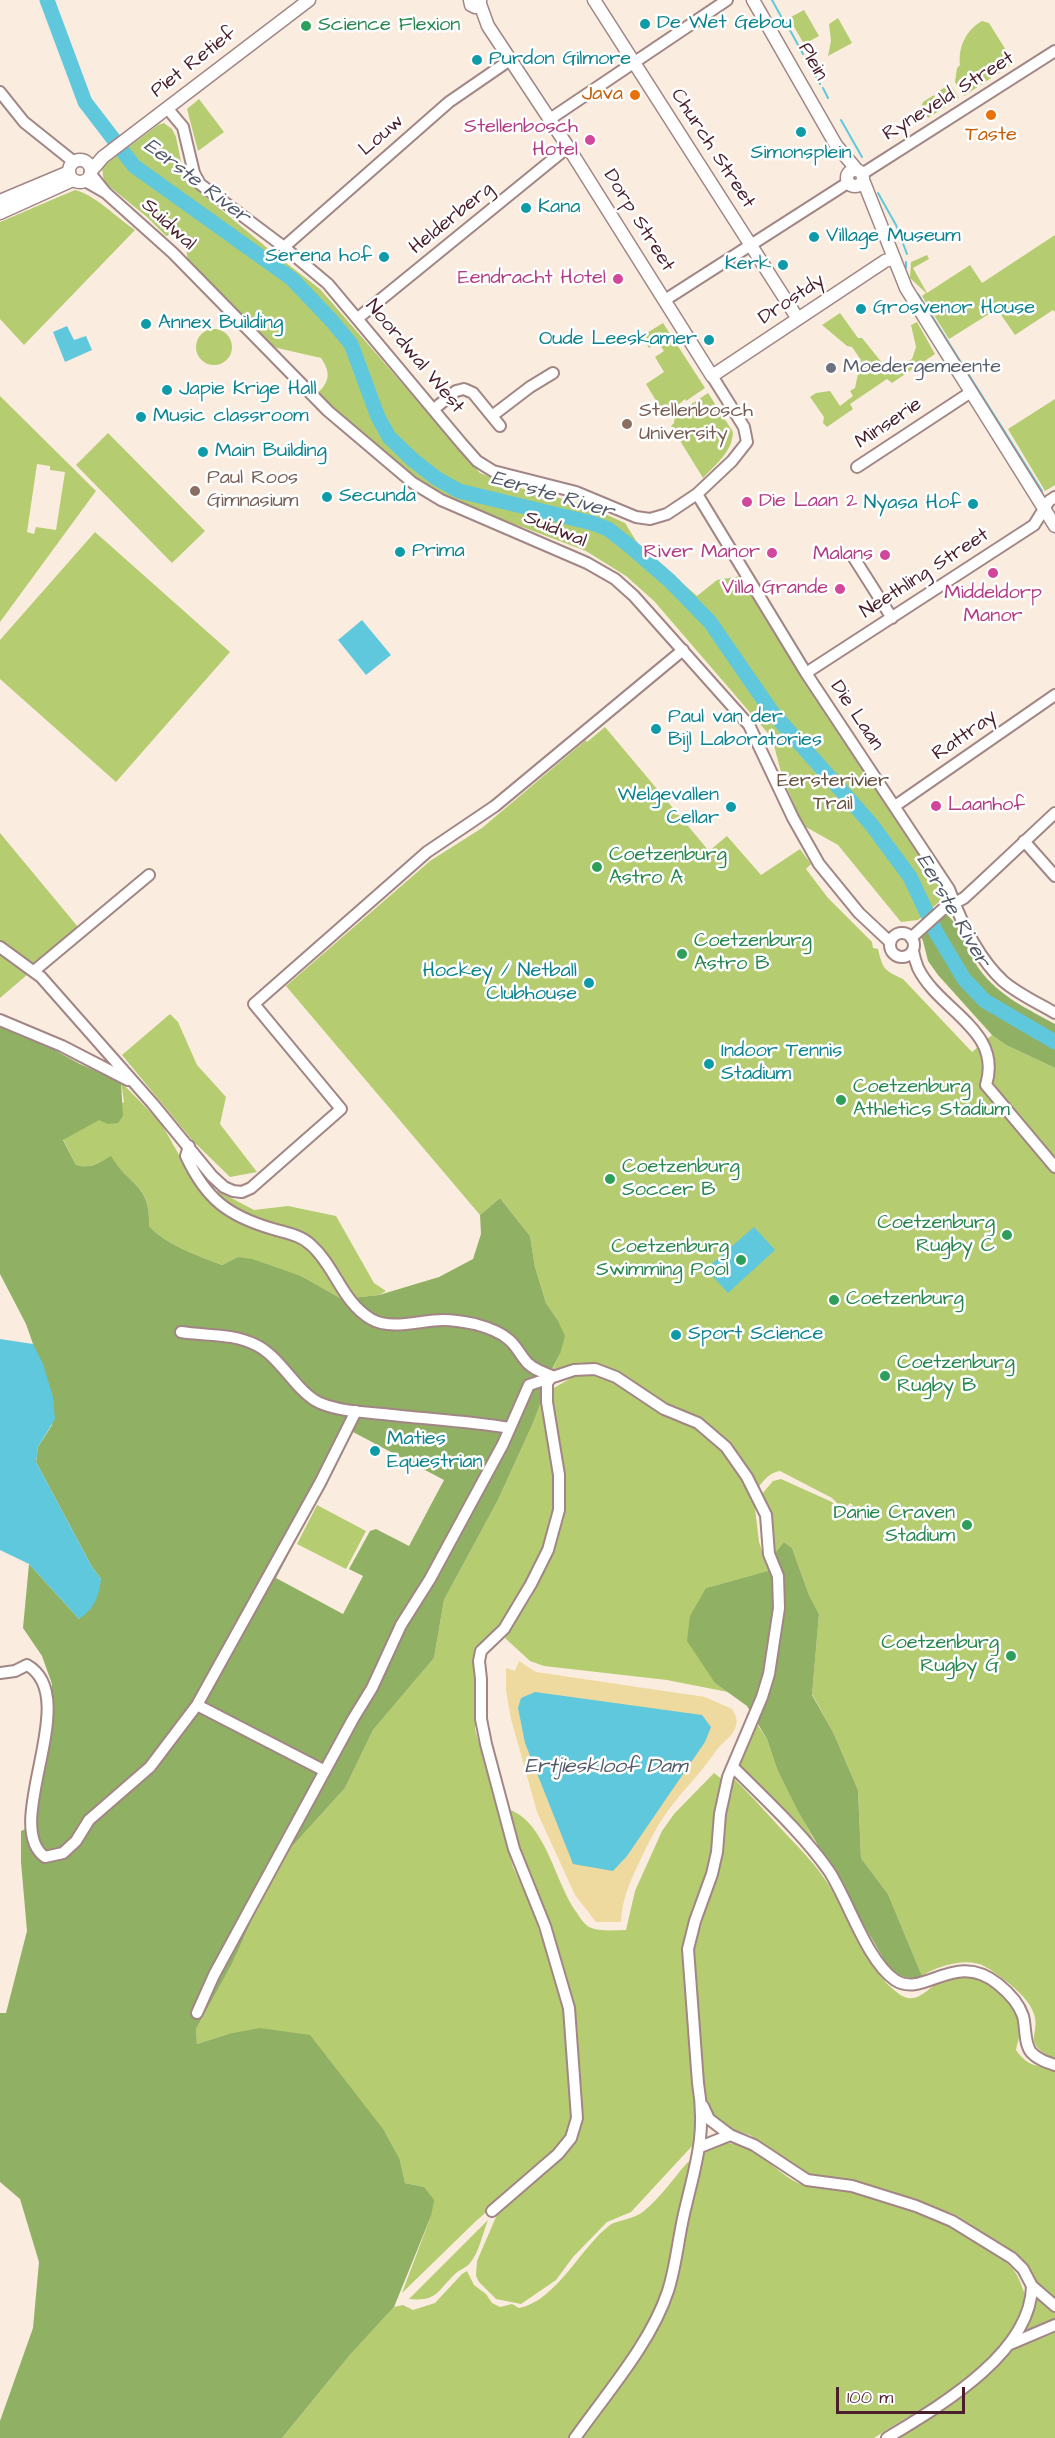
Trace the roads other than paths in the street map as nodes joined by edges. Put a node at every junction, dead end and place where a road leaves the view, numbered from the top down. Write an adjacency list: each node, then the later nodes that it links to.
1 (309, 0): 10 (street, Piet Retief)
2 (594, 0): 8 (street, Church Street)
3 (727, 0): 8 (street)
4 (753, 0): 14 (street, Plein)
5 (476, 2): 7 (street, Dorp Street)
6 (1055, 51): 14 (street, Ryneveld Street)
7 (510, 60): 11 (street, Dorp Street); 18 (street, Louw)
8 (634, 62): 11 (street); 17 (street, Church Street)
9 (0, 92): 13 (street, Suidwal)
10 (167, 108): 13 (street, Piet Retief); 18 (street, Noordwal West)
11 (550, 119): 12 (street, Dorp Street)
12 (568, 147): 20 (street, Dorp Street); 21 (street, Helderberg)
13 (81, 171): 15 (street, Piet Retief); 16 (street, Piet Retief); 37 (street, Suidwal)
14 (855, 178): 17 (street, Ryneveld Street); 19 (street, Plein)
15 (0, 201)
16 (0, 213)
17 (749, 244): 20 (street, Ryneveld Street); 22 (street, Church Street)
18 (284, 247): 21 (street, Noordwal West)
19 (894, 258): 22 (street, Drostdy); 25 (street, Plein)
20 (665, 300): 24 (street, Dorp Street)
21 (358, 318): 26 (street, Noordwal West)
22 (798, 319): 24 (street, Drostdy)
23 (553, 373): 27 (street)
24 (712, 376): 29 (street, Dorp Street)
25 (971, 392): 30 (street, Minserie); 33 (street, Plein)
26 (434, 410): 27 (street); 31 (street, Noordwal West)
27 (492, 416): 28 (street)
28 (500, 426)
29 (747, 442): 31 (street, Noordwal West)
30 (857, 467)
31 (697, 494): 38 (street, Die Laan)
32 (1055, 496): 33 (street, Neethling Street)
33 (1044, 509): 34 (street, Plein); 36 (street, Neethling Street)
34 (1055, 526)
35 (854, 558): 36 (street)
36 (892, 618): 38 (street, Neethling Street)
37 (683, 650): 47 (street, Suidwal); 54 (street)
38 (806, 673): 40 (street, Die Laan)
39 (1055, 695): 40 (street, Rattray)
40 (895, 806): 45 (street, Die Laan)
41 (1055, 813): 42 (street)
42 (1024, 841): 44 (street); 45 (street)
43 (149, 875): 50 (street)
44 (1055, 876)
45 (954, 903): 46 (street); 51 (street, Die Laan)
46 (913, 936): 47 (street); 49 (street)
47 (890, 942): 49 (street)
48 (0, 947): 50 (street)
49 (908, 954): 55 (street)
50 (34, 971): 53 (street)
51 (1055, 1013)
52 (0, 1020): 53 (street)
53 (131, 1082): 54 (street)
54 (189, 1146): 57 (street)
55 (1055, 1167)
56 (181, 1332): 58 (street)
57 (552, 1376): 59 (street); 62 (street); 69 (street)
58 (357, 1411): 59 (street); 61 (street)
59 (510, 1428): 63 (street)
60 (0, 1673): 61 (street)
61 (197, 1705): 63 (street)
62 (733, 1767): 65 (street); 66 (street)
63 (325, 1771): 64 (street)
64 (197, 2013)
65 (1055, 2065)
66 (701, 2103): 67 (street); 68 (street)
67 (730, 2135): 68 (street); 70 (street)
68 (700, 2147): 74 (street)
69 (492, 2211)
70 (1032, 2286): 71 (street); 73 (street)
71 (1055, 2306)
72 (1055, 2325): 73 (street)
73 (1006, 2345): 75 (street)
74 (575, 2438)
75 (887, 2438)

